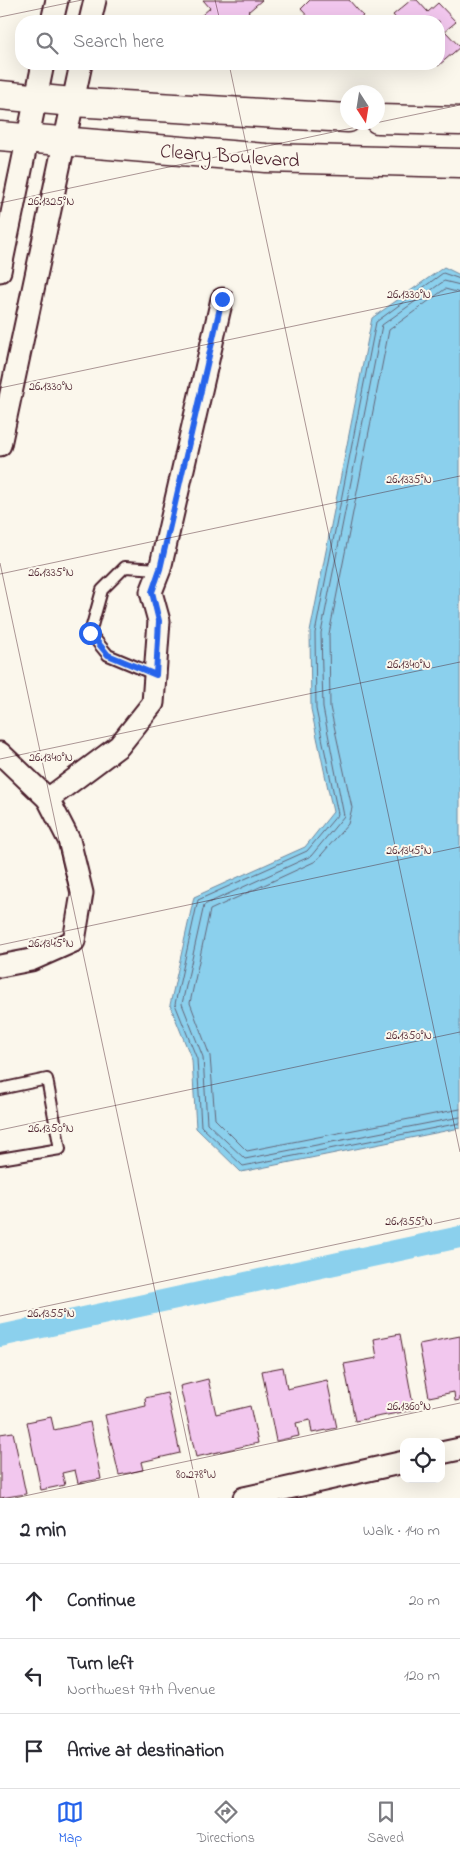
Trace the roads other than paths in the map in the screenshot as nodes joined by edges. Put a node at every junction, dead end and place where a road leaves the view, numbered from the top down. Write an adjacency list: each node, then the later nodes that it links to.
1 (57, 0): 3 (street)
2 (95, 0): 4 (street)
3 (53, 15)
4 (91, 15)
5 (42, 70): 8 (street)
6 (80, 70): 9 (street)
7 (0, 94): 8 (street)
8 (35, 98): 9 (street); 13 (street)
9 (72, 102): 10 (street); 14 (street)
10 (340, 118)
11 (385, 119): 12 (street)
12 (460, 121)
13 (13, 138): 14 (street, Cleary Boulevard); 16 (street)
14 (63, 142): 15 (street, Cleary Boulevard); 18 (street)
15 (460, 164)
16 (0, 271)
17 (222, 299): 19 (street)
18 (0, 445)
19 (160, 569): 20 (street); 20 (lane)
20 (156, 675): 22 (street)
21 (0, 754): 22 (street)
22 (48, 799): 23 (street)
23 (0, 966)
24 (0, 1089): 25 (lane)
25 (0, 1159)
26 (460, 1449): 27 (street)
27 (445, 1452)
28 (400, 1463): 29 (street)
29 (244, 1498)

